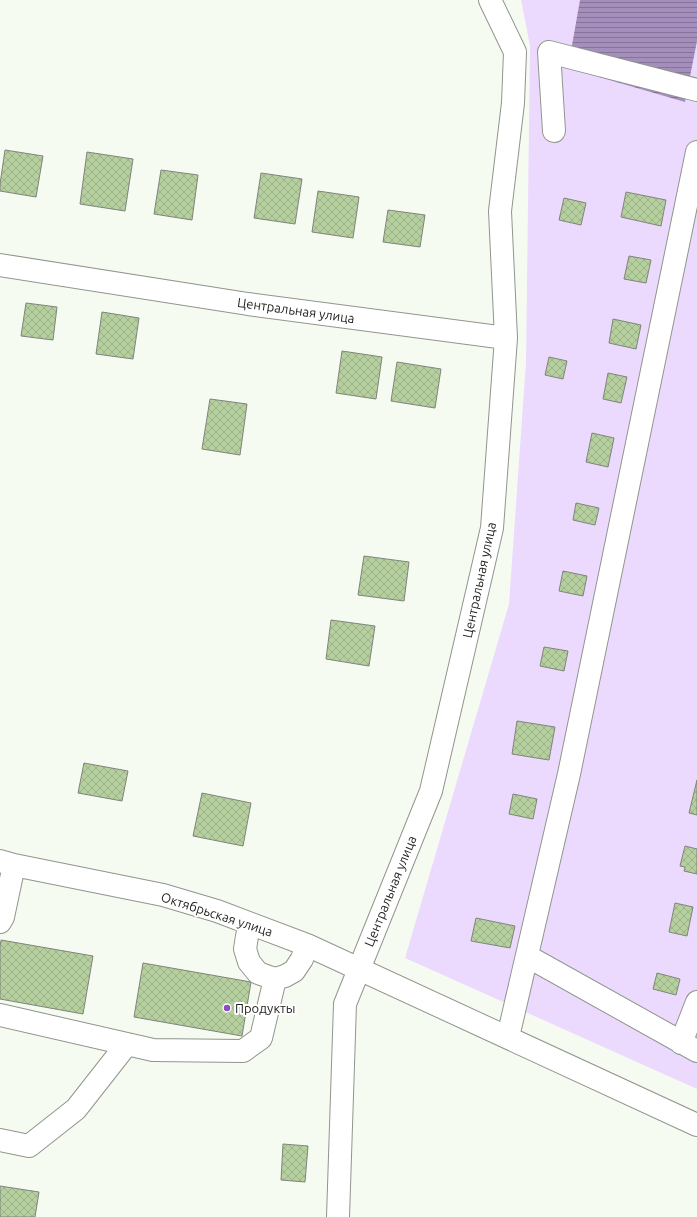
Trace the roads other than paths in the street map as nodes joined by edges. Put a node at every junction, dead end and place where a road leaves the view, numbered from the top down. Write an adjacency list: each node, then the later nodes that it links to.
1 (490, 0): 6 (street)
2 (697, 90): 3 (street)
3 (554, 130)
4 (697, 152): 11 (street)
5 (0, 265): 6 (street, Центральная улица)
6 (506, 338): 12 (street, Центральная улица)
7 (7, 863): 8 (street); 9 (street, Октябрьская улица)
8 (0, 922)
9 (251, 924): 10 (street, Октябрьская улица); 13 (street)
10 (307, 945): 12 (street, Октябрьская улица); 13 (street)
11 (527, 956): 16 (street); 18 (street)
12 (359, 968): 16 (street, Октябрьская улица); 21 (street, Центральная улица)
13 (275, 979): 17 (street)
14 (697, 1002): 18 (street)
15 (0, 1015): 17 (street)
16 (508, 1038): 19 (street, Октябрьская улица)
17 (127, 1044): 20 (street)
18 (689, 1047)
19 (697, 1125)
20 (0, 1140)
21 (338, 1217)

